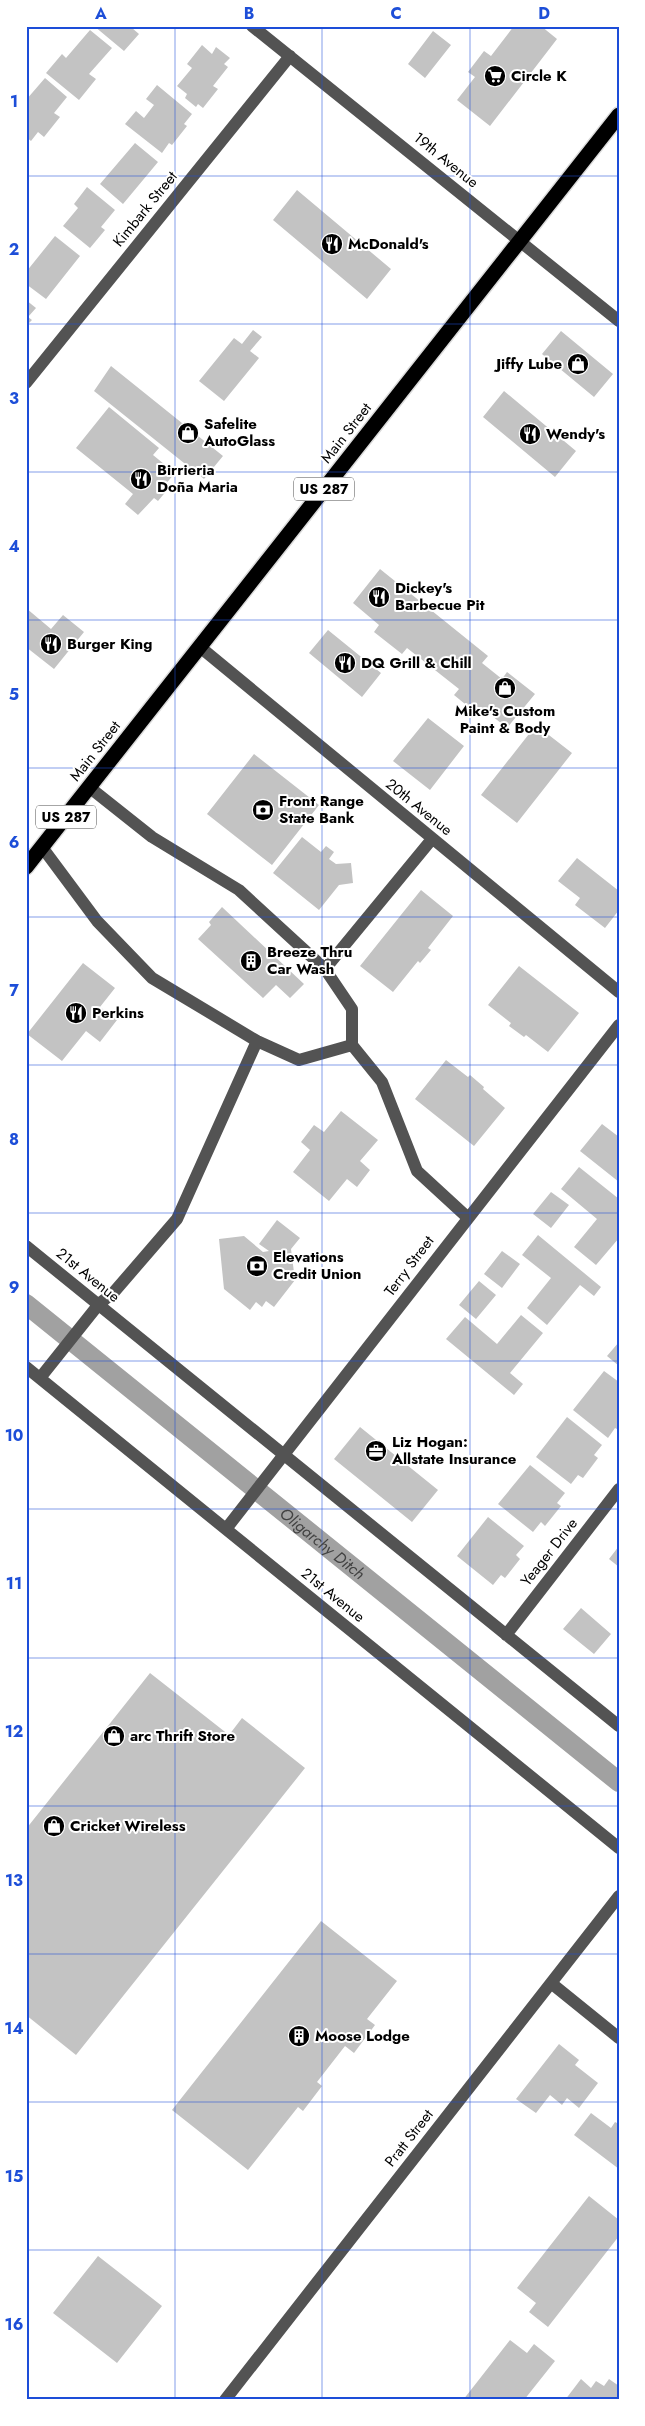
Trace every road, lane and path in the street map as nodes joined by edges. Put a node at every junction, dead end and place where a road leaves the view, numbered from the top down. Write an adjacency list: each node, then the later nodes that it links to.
1 (252, 26): 2 (street, 19th Avenue)
2 (290, 56): 4 (street, 19th Avenue); 6 (street, Kimbark Street)
3 (619, 115): 4 (highway, Main Street / US 287)
4 (520, 241): 5 (street, 19th Avenue); 7 (highway, Main Street / US 287)
5 (619, 321)
6 (26, 383)
7 (200, 647): 8 (highway, Main Street / US 287); 9 (street, 20th Avenue)
8 (89, 787): 10 (highway, Main Street / US 287); 12 (street)
9 (432, 838): 12 (street); 13 (street, 20th Avenue)
10 (42, 847): 11 (highway, Main Street / US 287); 15 (street)
11 (26, 867)
12 (325, 969): 16 (street)
13 (619, 992)
14 (619, 1025): 17 (street, Terry Street)
15 (257, 1041): 16 (street); 19 (street)
16 (352, 1045): 17 (street)
17 (467, 1217): 22 (street, Terry Street)
18 (26, 1246): 19 (street, 21st Avenue)
19 (99, 1304): 21 (street); 22 (street, 21st Avenue)
20 (26, 1367): 21 (street, 21st Avenue)
21 (40, 1378): 24 (street, 21st Avenue)
22 (284, 1454): 24 (street, Terry Street); 25 (street, 21st Avenue)
23 (619, 1489): 25 (street, Yeager Drive)
24 (226, 1528): 27 (street, 21st Avenue)
25 (506, 1635): 26 (street, 21st Avenue)
26 (619, 1726)
27 (619, 1848)
28 (619, 1896): 29 (street, Pratt Street)
29 (551, 1983): 30 (street); 31 (street, Pratt Street)
30 (619, 2038)
31 (226, 2400)

